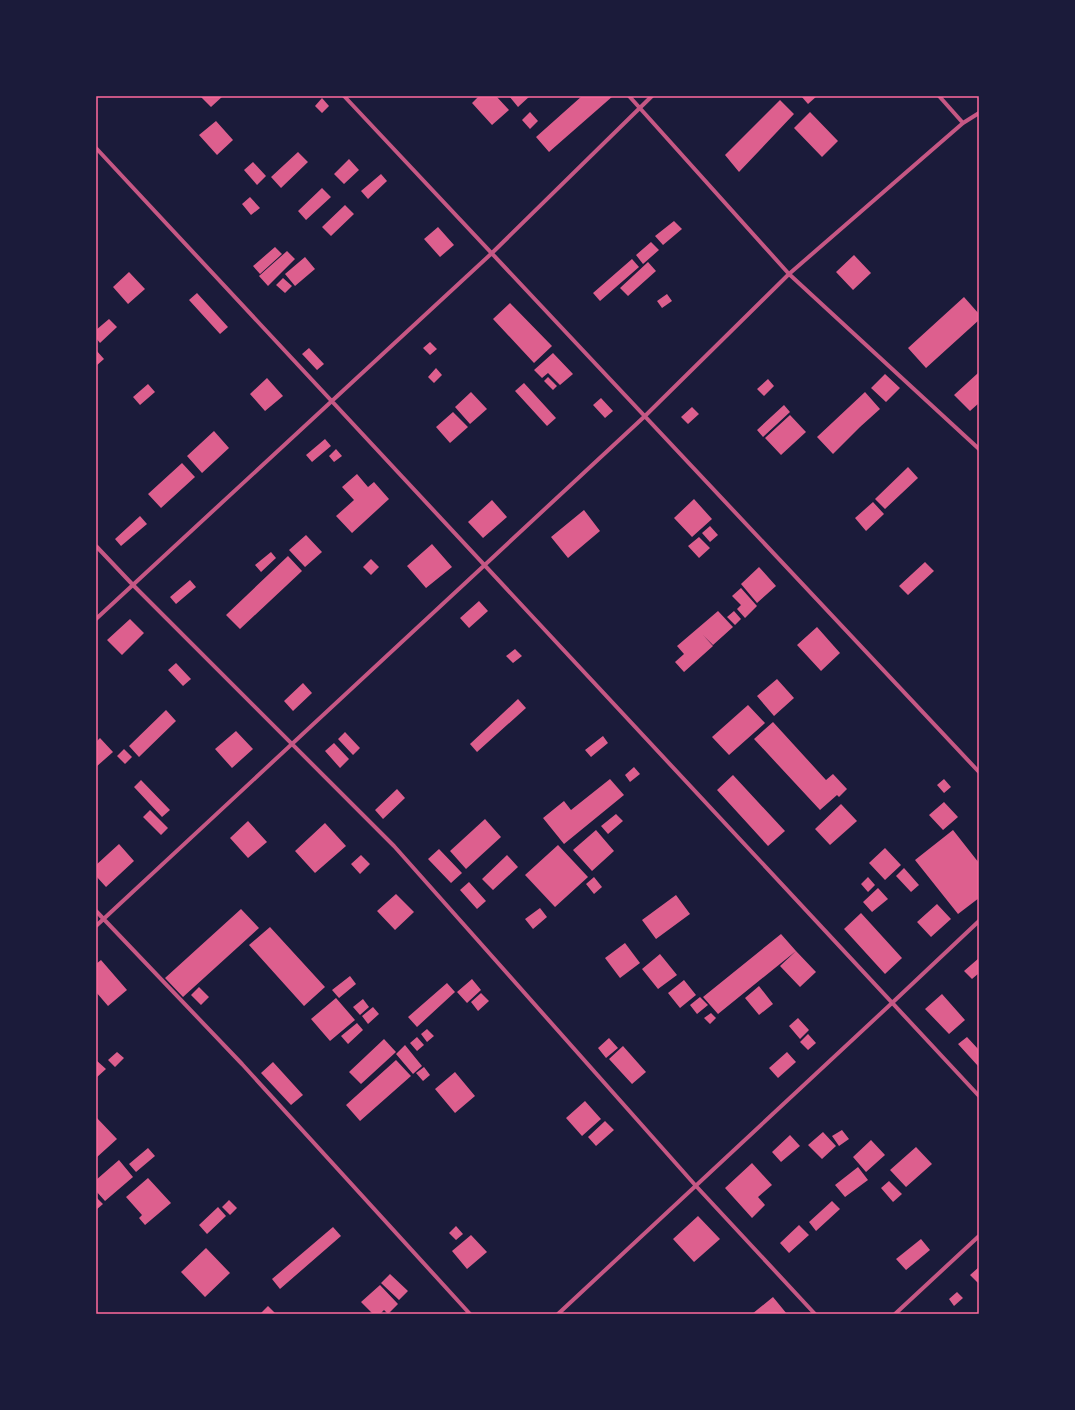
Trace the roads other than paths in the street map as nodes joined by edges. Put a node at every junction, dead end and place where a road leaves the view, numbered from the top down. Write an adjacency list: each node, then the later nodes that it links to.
1 (344, 96): 9 (street)
2 (629, 96): 5 (street)
3 (652, 96): 5 (street)
4 (939, 96): 7 (street)
5 (640, 108): 9 (street); 10 (street)
6 (979, 113): 7 (street)
7 (963, 123): 10 (street)
8 (96, 148): 11 (street)
9 (492, 253): 11 (street); 12 (street)
10 (789, 274): 12 (street); 13 (street)
11 (332, 402): 15 (street); 16 (street)
12 (645, 416): 15 (street); 19 (street)
13 (979, 449)
14 (96, 546): 16 (street)
15 (485, 565): 18 (street); 24 (street)
16 (133, 585): 17 (street); 18 (street)
17 (96, 619)
18 (292, 744): 21 (street); 26 (street)
19 (979, 772)
20 (96, 911): 21 (street)
21 (104, 919): 23 (street); 28 (street)
22 (979, 921): 24 (street)
23 (96, 926)
24 (892, 1003): 25 (street); 26 (street)
25 (979, 1096)
26 (696, 1186): 29 (street); 30 (street)
27 (979, 1236): 31 (street)
28 (470, 1314)
29 (558, 1314)
30 (816, 1314)
31 (895, 1314)

